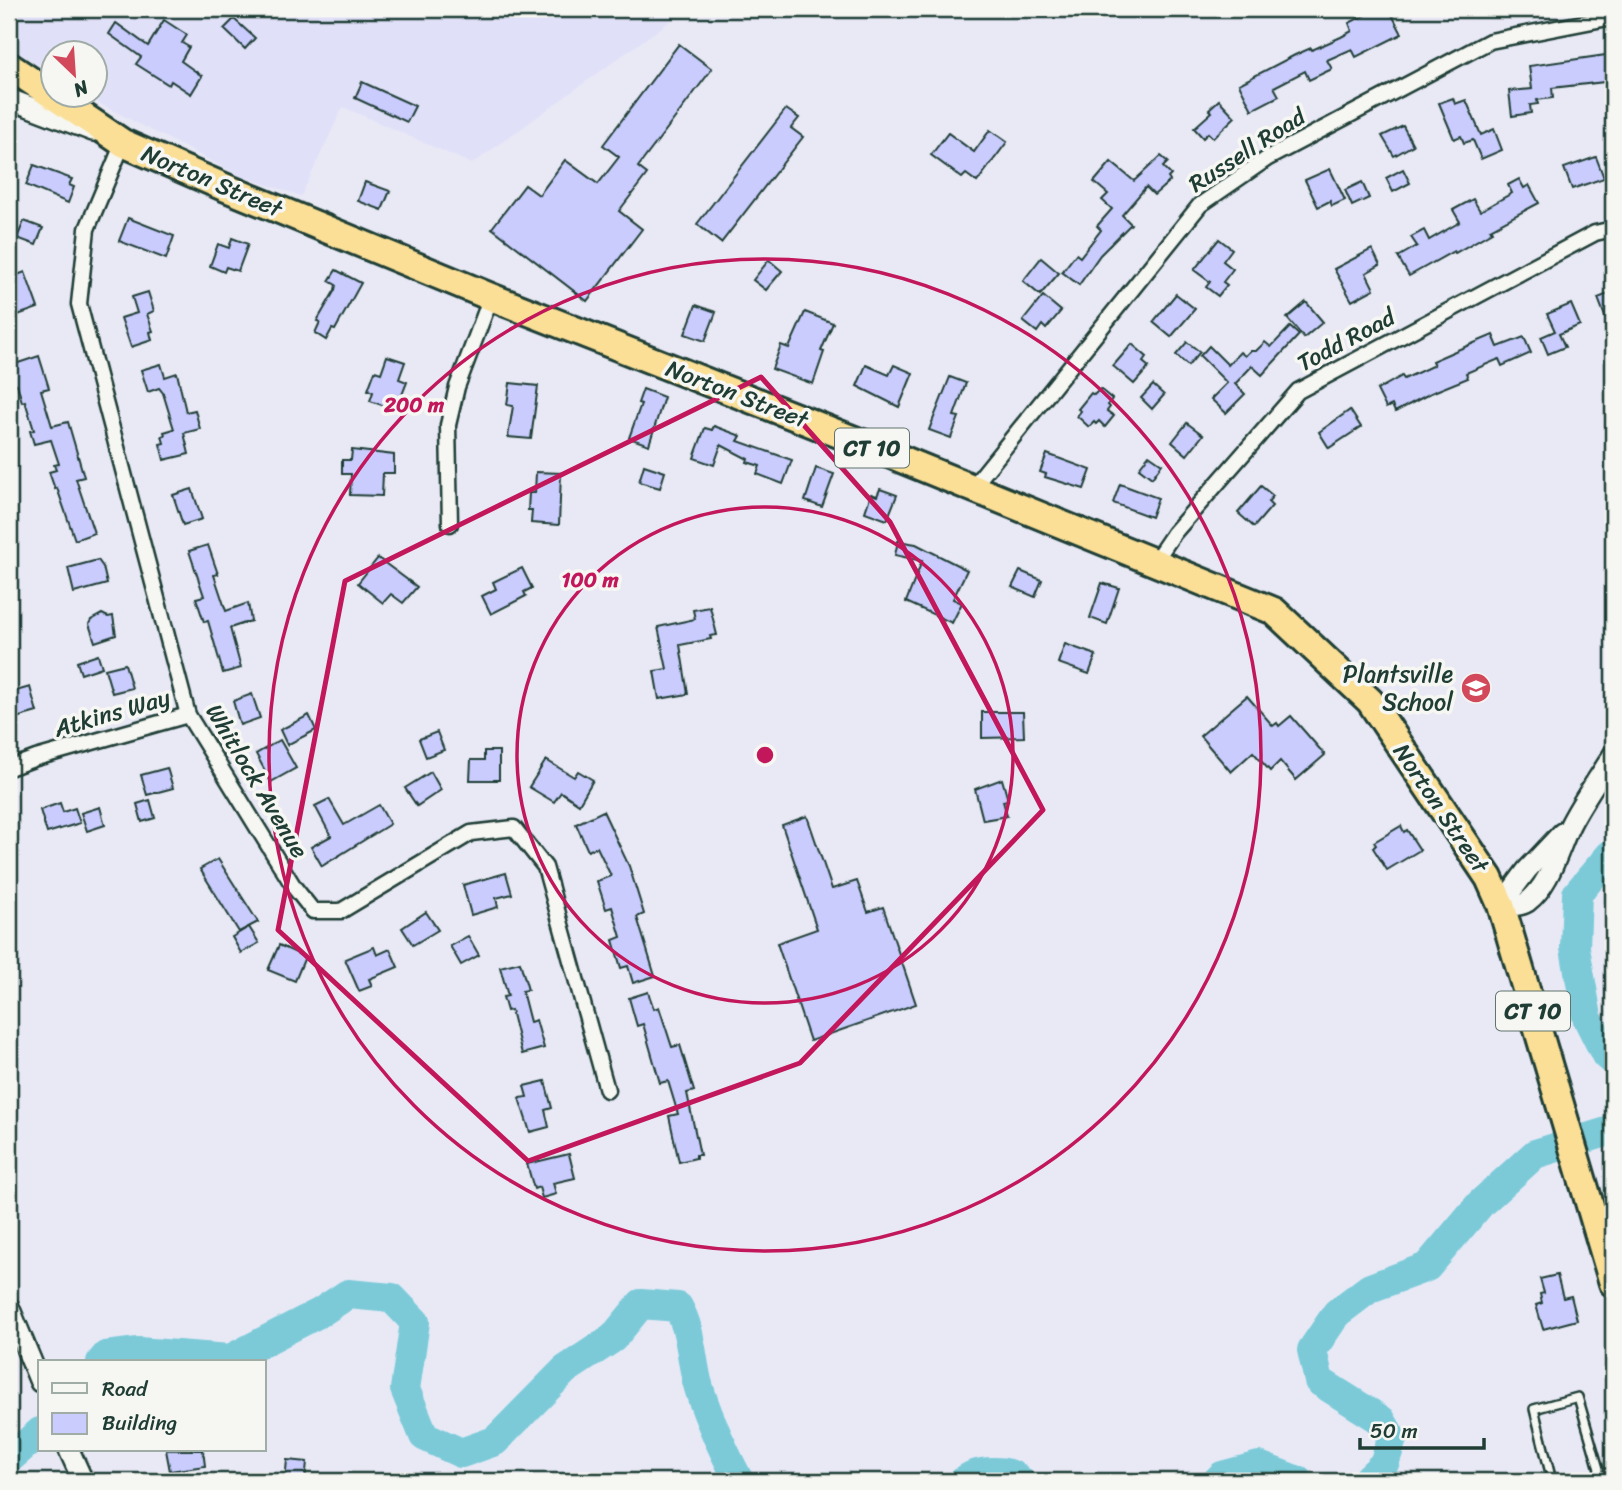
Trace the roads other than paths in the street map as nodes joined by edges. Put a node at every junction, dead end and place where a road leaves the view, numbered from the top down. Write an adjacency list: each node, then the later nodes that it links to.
1 (1613, 17): 7 (street, Russell Road)
2 (9, 66): 4 (highway, CT 10)
3 (9, 99): 4 (main road, Norton Street)
4 (123, 143): 6 (highway, Norton Street / CT 10); 10 (street, Whitlock Avenue)
5 (1613, 229): 9 (street, Todd Road)
6 (491, 297): 7 (highway, Norton Street / CT 10); 8 (street)
7 (972, 488): 9 (highway, Norton Street / CT 10)
8 (450, 524)
9 (1156, 561): 13 (highway, Norton Street / CT 10)
10 (188, 715): 12 (street, Atkins Way); 14 (street, Whitlock Avenue)
11 (1613, 755): 13 (main road)
12 (9, 768)
13 (1501, 905): 15 (highway, CT 10)
14 (607, 1090)
15 (1613, 1283)
16 (9, 1307): 17 (main road)
17 (38, 1377)
18 (69, 1452): 19 (main road)
19 (83, 1481)
20 (1552, 1481): 21 (lane)
21 (1593, 1481)

